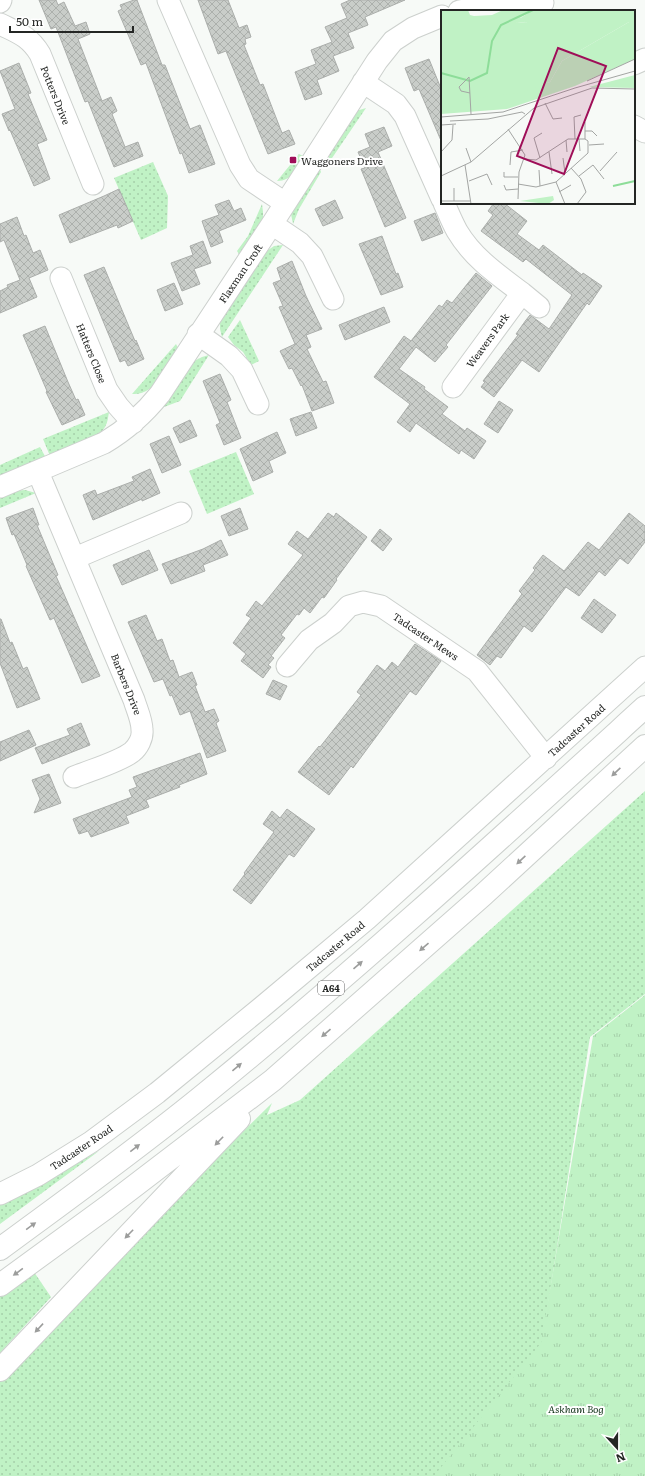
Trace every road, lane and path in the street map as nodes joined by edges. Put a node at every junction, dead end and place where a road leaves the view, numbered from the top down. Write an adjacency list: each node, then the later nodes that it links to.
1 (168, 0): 13 (street)
2 (544, 5): 3 (street)
3 (464, 10)
4 (441, 16): 8 (street, Flaxman Croft)
5 (0, 24): 11 (street, Potters Drive)
6 (645, 59): 7 (street)
7 (635, 64)
8 (363, 82): 12 (street); 13 (street, Flaxman Croft)
9 (635, 127): 10 (street)
10 (645, 132)
11 (93, 184)
12 (441, 197)
13 (285, 203): 15 (street, Flaxman Croft)
14 (444, 204): 17 (street)
15 (272, 224): 18 (street); 20 (street, Flaxman Croft)
16 (61, 278): 23 (street, Hatters Close)
17 (522, 293): 19 (street); 21 (street, Weavers Park)
18 (333, 299)
19 (539, 307)
20 (198, 334): 22 (street); 23 (street, Flaxman Croft)
21 (453, 387)
22 (258, 404)
23 (133, 423): 24 (street, Flaxman Croft)
24 (38, 472): 25 (street, Flaxman Croft); 27 (street, Barbers Drive)
25 (0, 487)
26 (181, 513): 27 (street)
27 (75, 558): 33 (street, Barbers Drive)
28 (287, 666): 32 (street, Tadcaster Mews)
29 (645, 667): 32 (street, Tadcaster Road)
30 (645, 707): 36 (highway, A64, one-way to 30)
31 (645, 746): 34 (highway, one-way to 34)
32 (546, 758): 35 (street, Tadcaster Road)
33 (74, 777)
34 (273, 1080): 37 (highway, one-way to 37); 38 (highway, one-way to 38)
35 (0, 1194)
36 (0, 1250)
37 (0, 1285)
38 (0, 1370)

